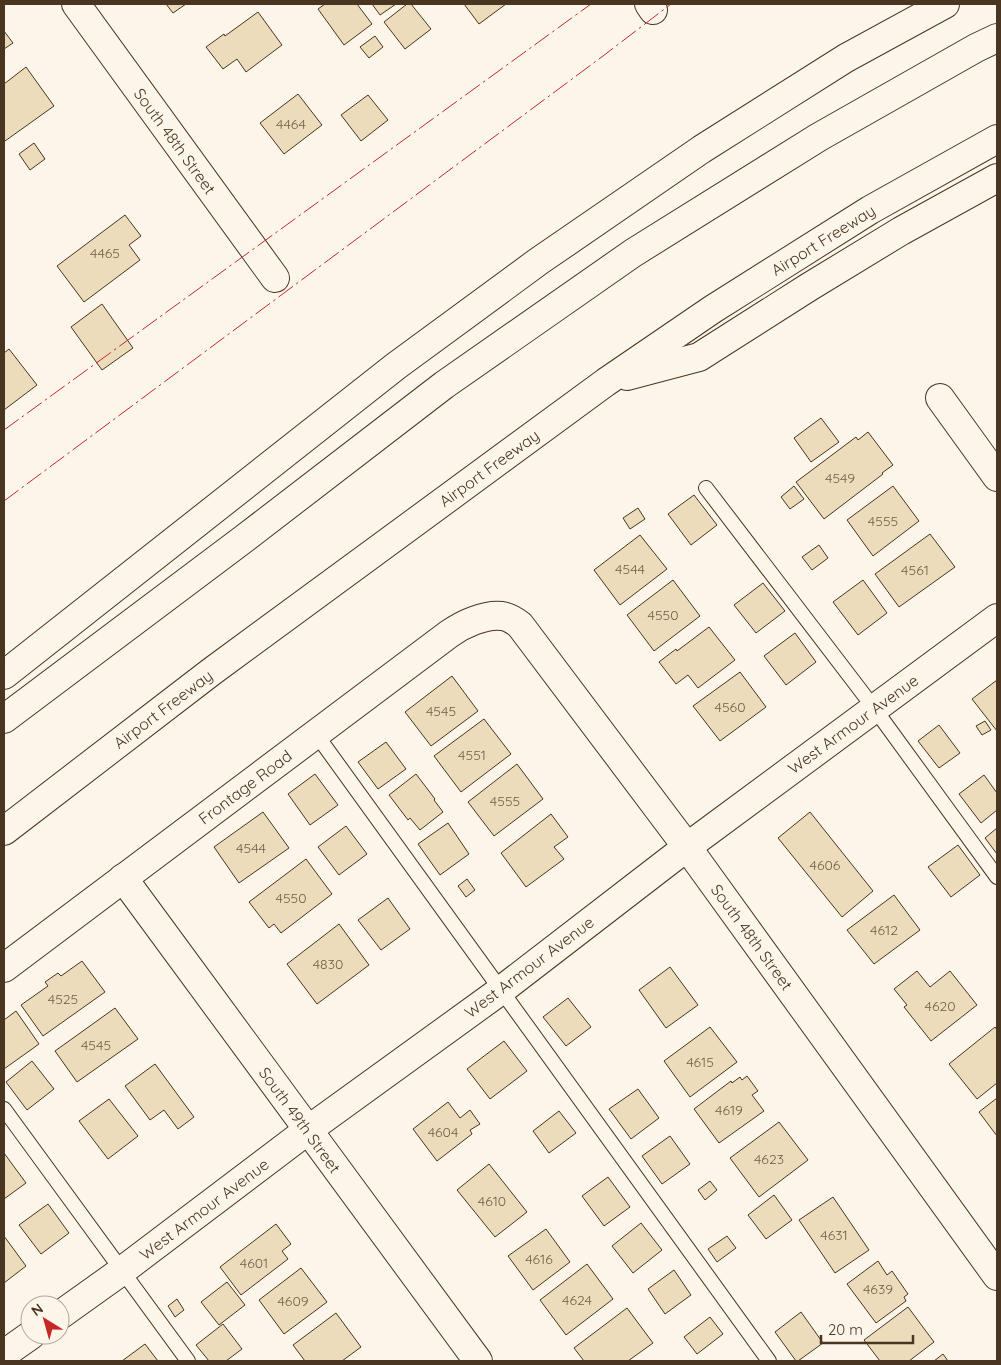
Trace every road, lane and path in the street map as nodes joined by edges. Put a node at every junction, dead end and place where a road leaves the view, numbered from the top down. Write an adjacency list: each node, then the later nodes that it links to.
1 (76, 4): 6 (main road, South 48th Street)
2 (945, 4): 13 (main road)
3 (997, 38): 15 (main road)
4 (997, 139): 7 (main road, Airport Freeway)
5 (997, 178): 7 (main road)
6 (274, 278)
7 (606, 382): 17 (main road, Airport Freeway)
8 (940, 398): 9 (main road)
9 (997, 477)
10 (706, 488): 14 (lane)
11 (493, 617): 16 (main road, Frontage Road); 18 (main road, South 48th Street)
12 (997, 618): 14 (main road, West Armour Avenue)
13 (4, 675)
14 (874, 708): 18 (main road, West Armour Avenue); 19 (lane)
15 (4, 719)
16 (316, 734): 20 (main road, Frontage Road); 22 (lane)
17 (4, 831)
18 (686, 846): 22 (main road, West Armour Avenue); 26 (main road, South 48th Street)
19 (997, 877)
20 (123, 878): 21 (main road, Frontage Road); 24 (main road, South 49th Street)
21 (4, 968)
22 (500, 991): 24 (main road, West Armour Avenue); 32 (lane)
23 (4, 1109): 25 (lane)
24 (308, 1130): 25 (main road, West Armour Avenue); 31 (main road, South 49th Street)
25 (123, 1270): 27 (main road, West Armour Avenue); 30 (lane)
26 (997, 1276)
27 (70, 1308)
28 (20, 1343): 29 (main road)
29 (4, 1354)
30 (188, 1361)
31 (478, 1361)
32 (769, 1361)

